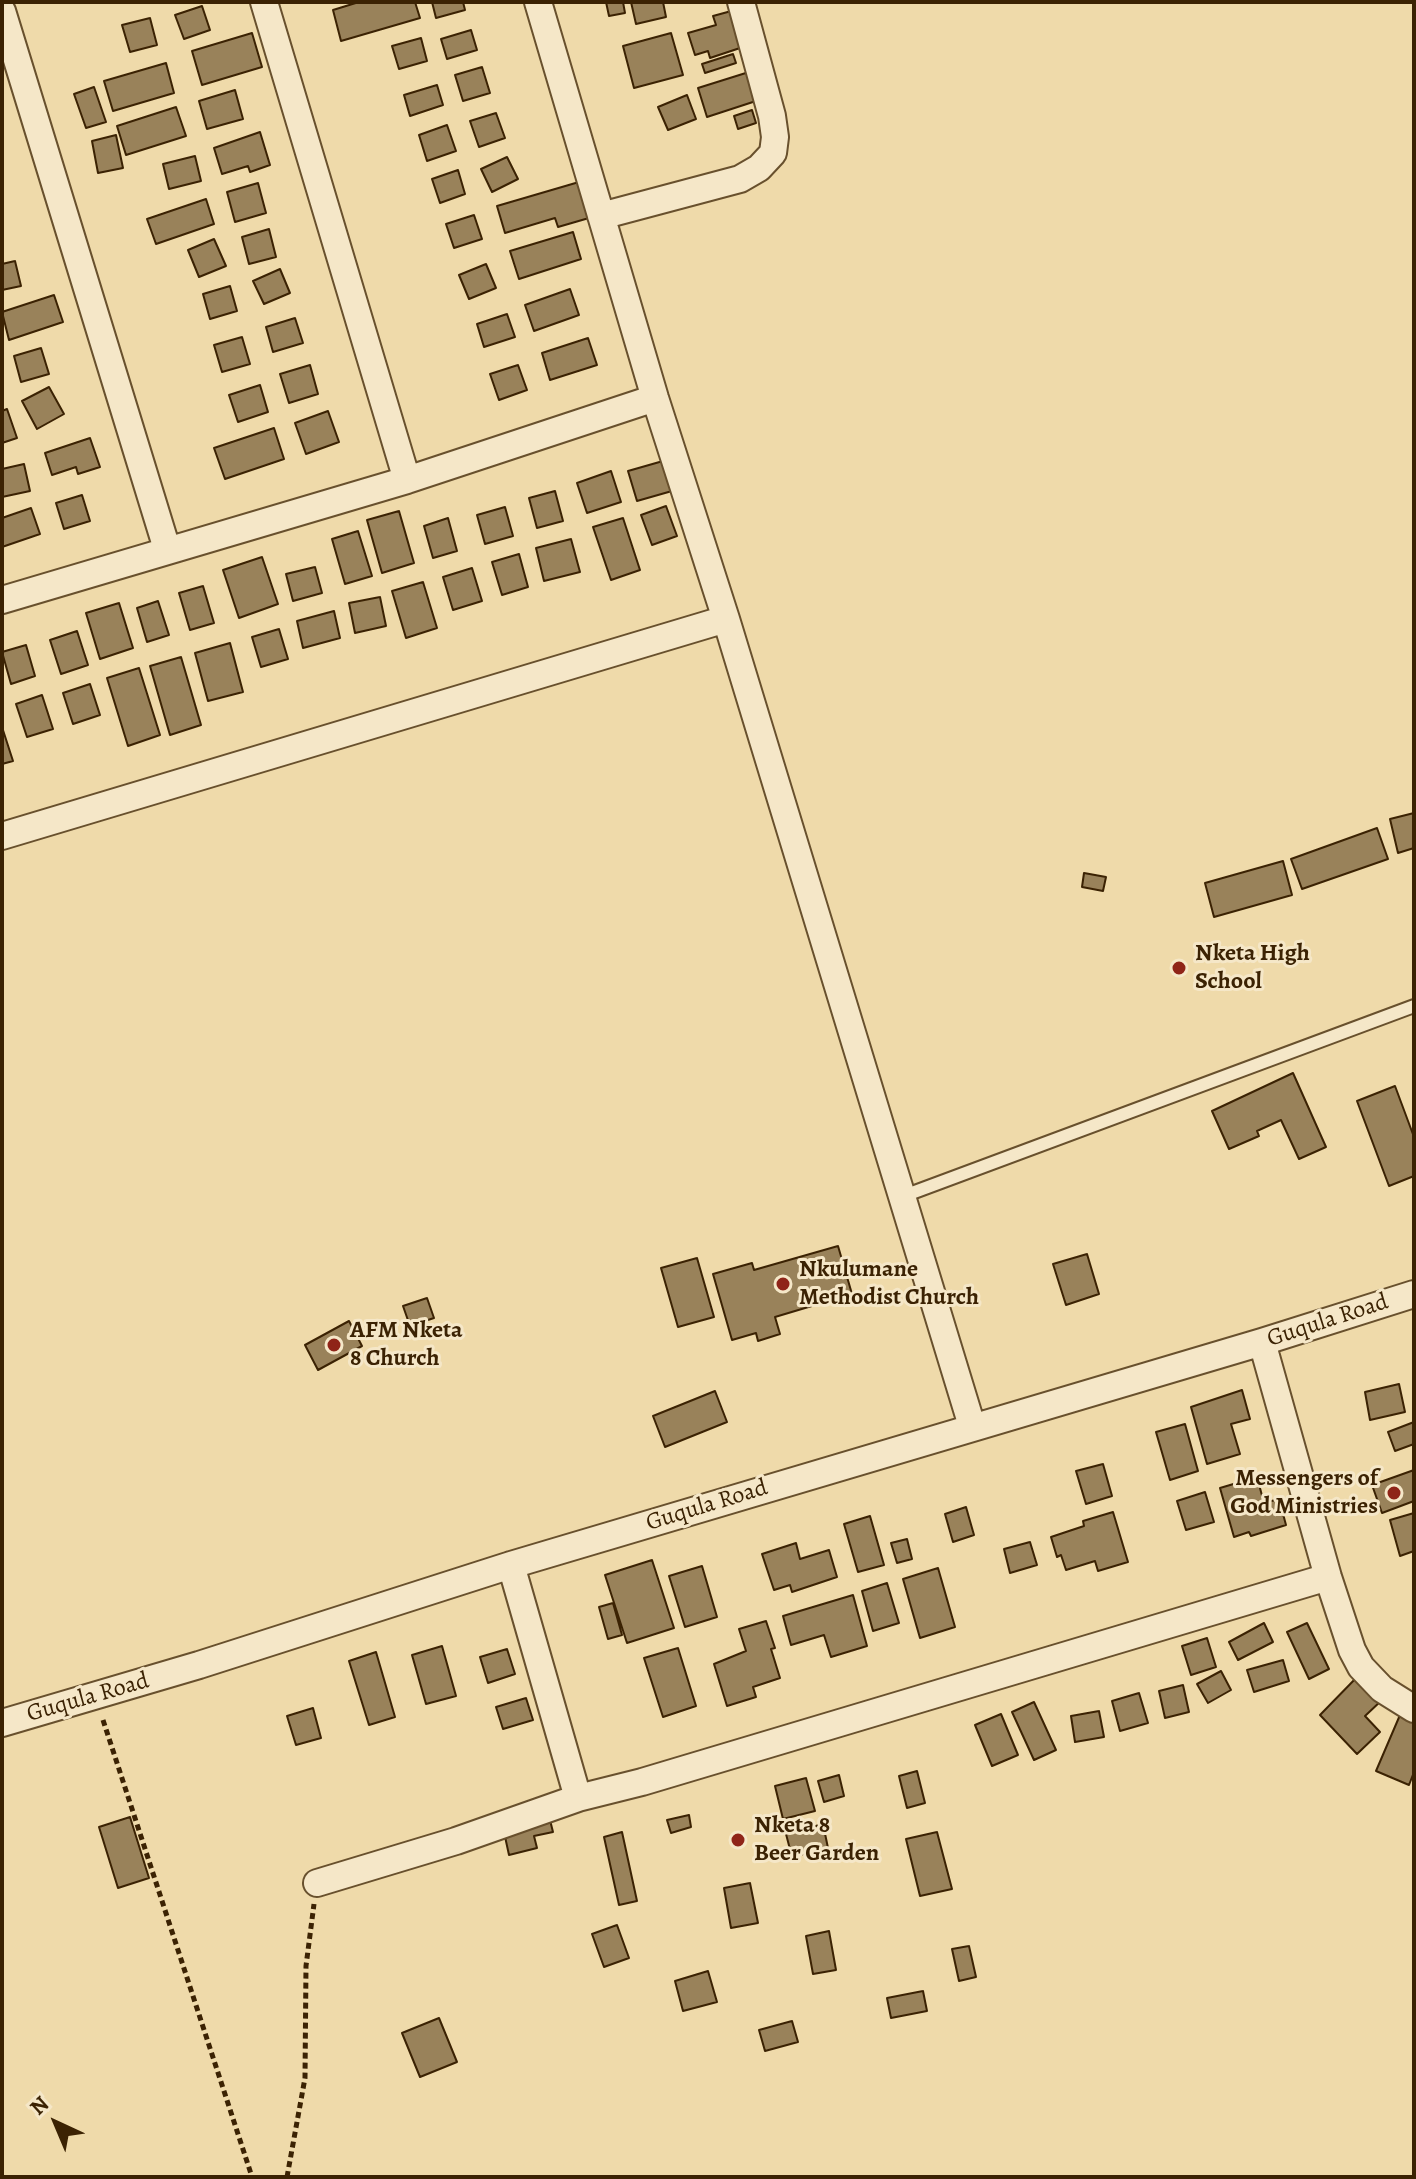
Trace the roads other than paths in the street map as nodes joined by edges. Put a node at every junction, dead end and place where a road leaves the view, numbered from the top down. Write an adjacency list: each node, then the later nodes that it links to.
1 (264, 2): 7 (street)
2 (538, 2): 5 (street)
3 (741, 2): 5 (street)
4 (2, 11): 8 (street)
5 (601, 216): 6 (street)
6 (655, 398): 7 (street); 10 (street)
7 (407, 480): 8 (street)
8 (167, 549): 9 (street)
9 (2, 600)
10 (726, 619): 11 (street); 13 (street)
11 (2, 836)
12 (1414, 1006): 13 (lane)
13 (901, 1197): 16 (street)
14 (1414, 1294): 15 (street, Guqula Road)
15 (1262, 1342): 16 (street, Guqula Road); 18 (street)
16 (972, 1426): 17 (street, Guqula Road)
17 (511, 1565): 20 (street, Guqula Road); 21 (street)
18 (1328, 1577): 19 (street); 21 (street)
19 (1414, 1709)
20 (2, 1723)
21 (578, 1798): 22 (street)
22 (317, 1883)

